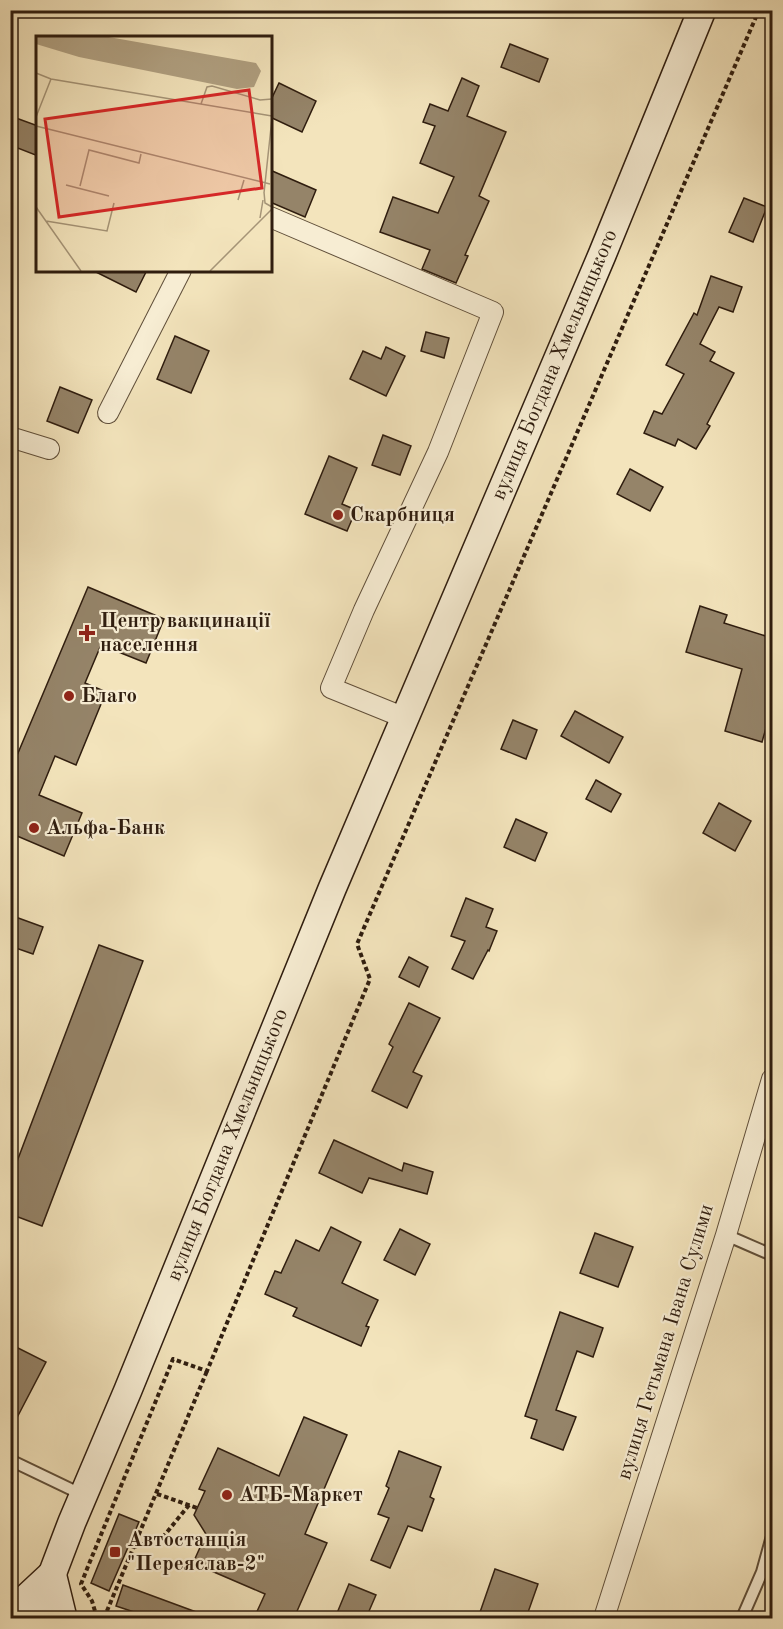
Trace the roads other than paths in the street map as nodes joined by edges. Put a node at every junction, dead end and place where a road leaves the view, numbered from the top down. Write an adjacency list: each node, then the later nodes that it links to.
1 (702, 10): 7 (main road, вулиця Богдана Хмельницького)
2 (272, 219): 7 (street)
3 (180, 272): 4 (street)
4 (108, 413)
5 (10, 437): 6 (street)
6 (49, 449)
7 (405, 718): 12 (main road, вулиця Богдана Хмельницького)
8 (772, 1079): 9 (street, вулиця Гетьмана Івана Сулими)
9 (726, 1235): 10 (lane); 18 (street, вулиця Гетьмана Івана Сулими)
10 (772, 1255)
11 (10, 1460): 12 (lane)
12 (84, 1495): 14 (main road, вулиця Богдана Хмельницького)
13 (772, 1536): 19 (lane)
14 (52, 1572): 15 (main road, вулиця Богдана Хмельницького); 16 (main road, вулиця Богдана Хмельницького); 17 (main road)
15 (10, 1610)
16 (39, 1618)
17 (63, 1618)
18 (604, 1618)
19 (742, 1618)

